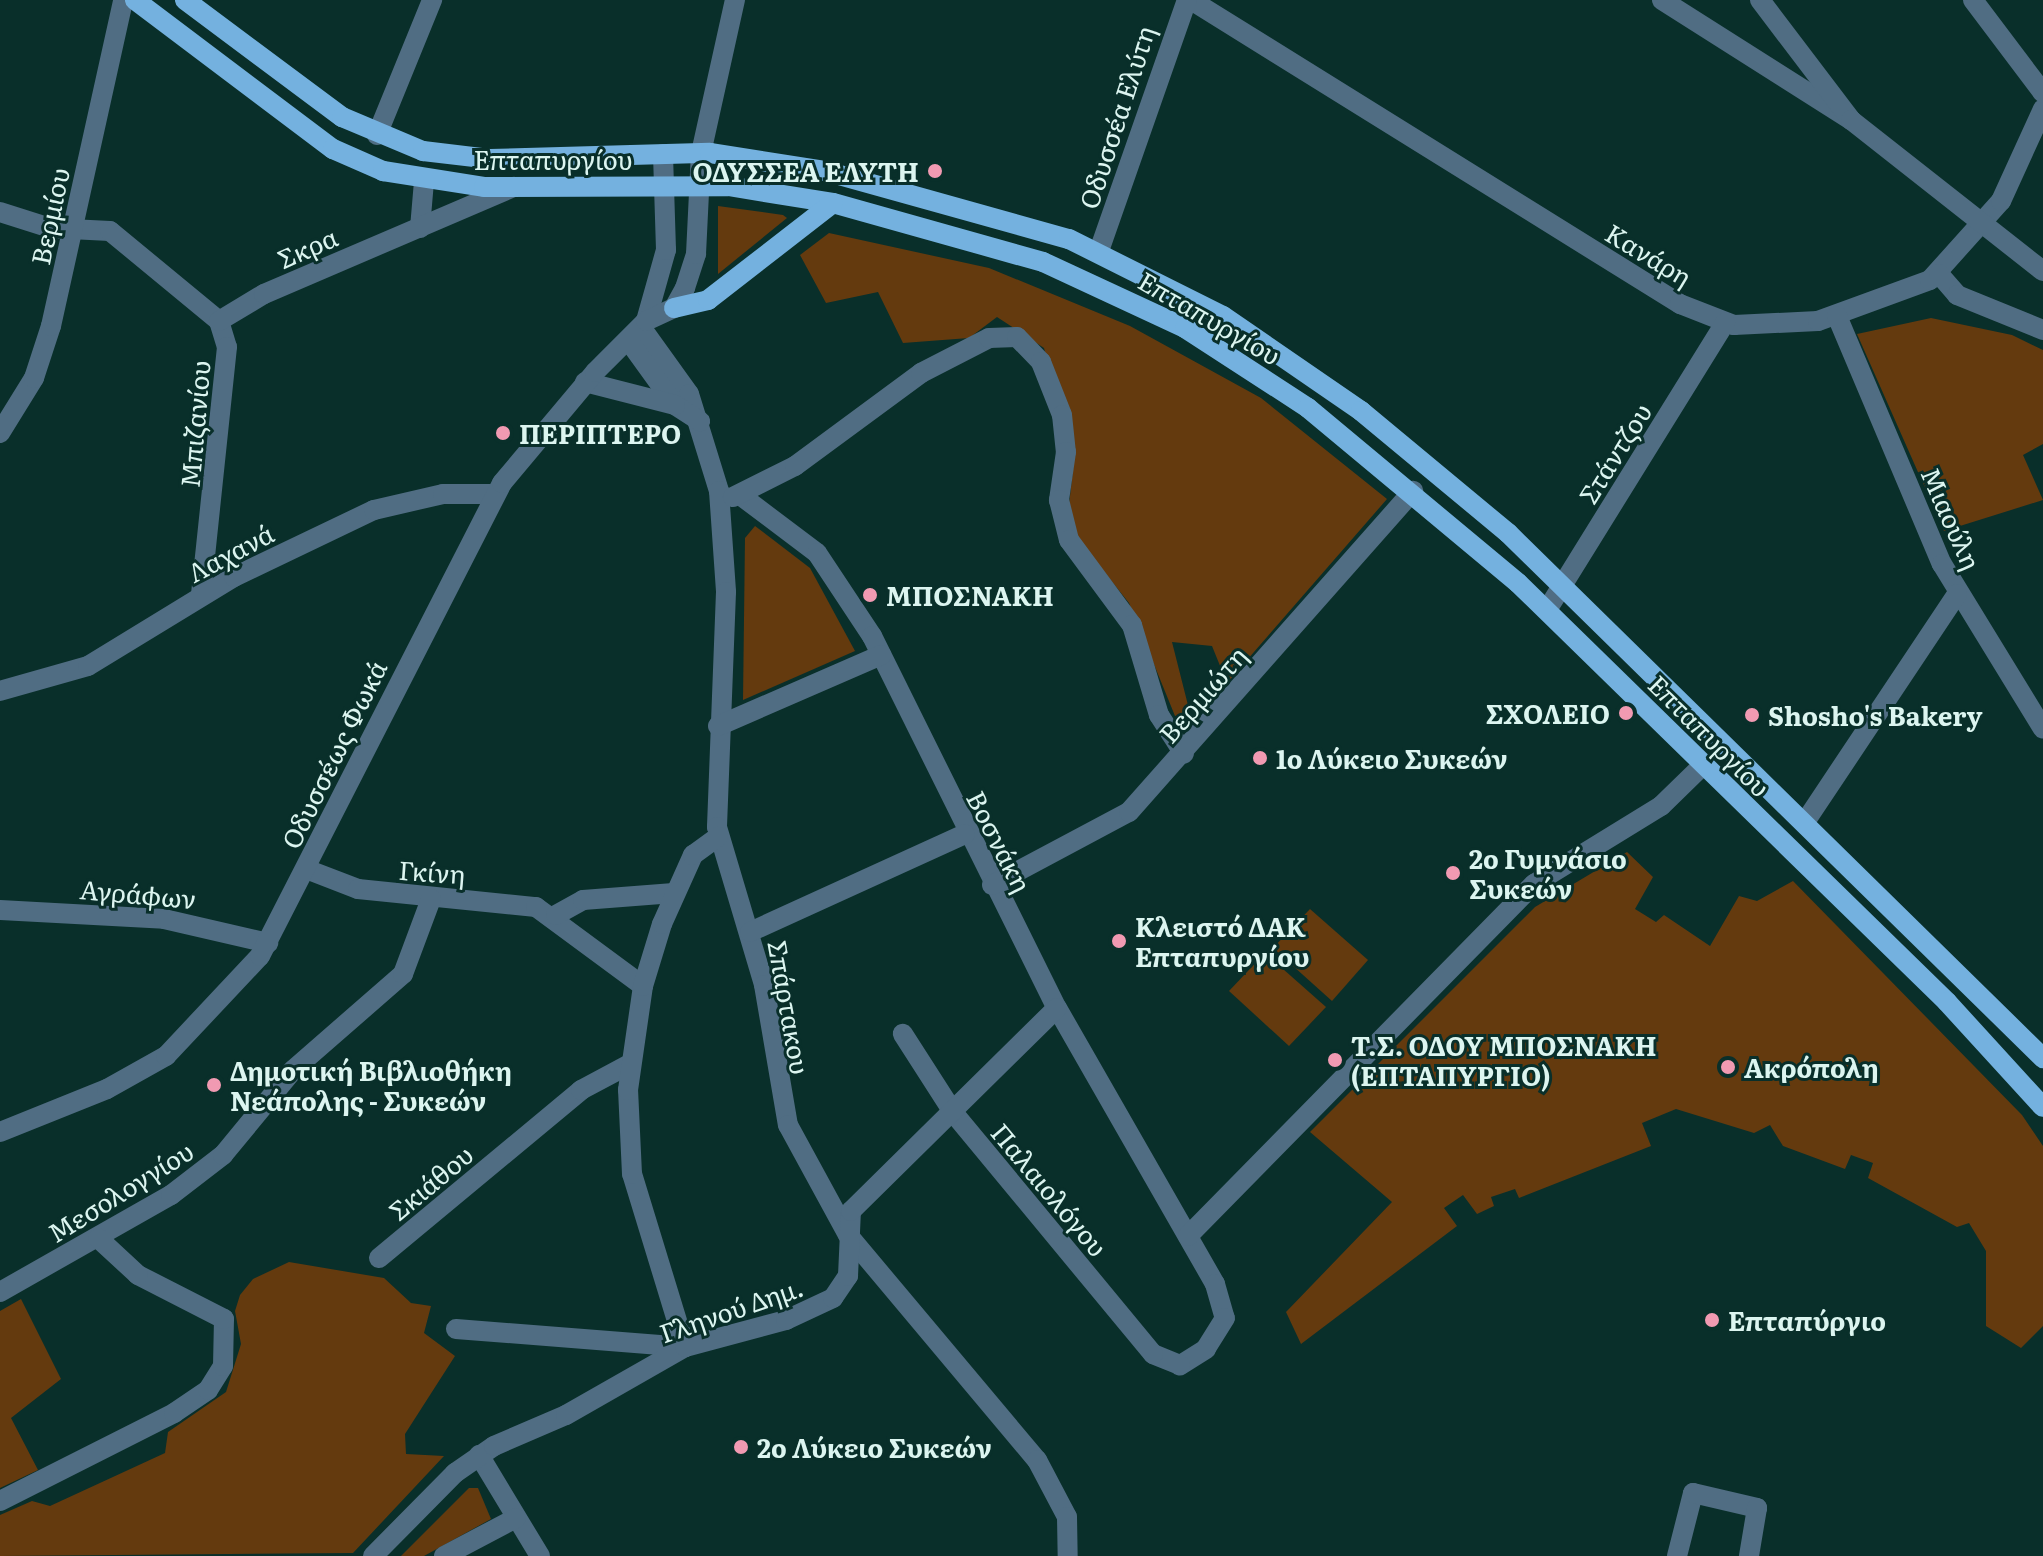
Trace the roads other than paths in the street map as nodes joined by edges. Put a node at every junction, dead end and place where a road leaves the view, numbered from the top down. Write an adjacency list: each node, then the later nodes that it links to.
1 (123, 0): 24 (street, Βερμίου)
2 (135, 0): 16 (main road, Επταπυργίου)
3 (185, 0): 13 (main road, Επταπυργίου)
4 (432, 0): 13 (street)
5 (735, 0): 14 (street)
6 (1189, 0): 25 (street, Οδυσσέα Ελύτη); 31 (street, Κανάρη)
7 (1662, 0): 12 (street)
8 (1760, 0): 12 (street)
9 (1973, 0): 10 (street)
10 (2043, 93)
11 (2043, 109): 22 (street, Κανάρη)
12 (1851, 120): 22 (street)
13 (377, 135): 15 (main road, Επταπυργίου)
14 (701, 153): 15 (main road, Επταπυργίου); 18 (street); 25 (main road, Επταπυργίου)
15 (663, 154): 17 (street, Οδυσσέως Φωκά)
16 (424, 181): 19 (main road, Επταπυργίου); 23 (street)
17 (665, 184): 18 (main road, Επταπυργίου); 19 (main road, Επταπυργίου); 32 (street, Οδυσσέως Φωκά)
18 (697, 184): 20 (main road, Επταπυργίου); 28 (street)
19 (514, 187): 23 (street, Σκρα)
20 (833, 203): 28 (main road); 38 (main road, Επταπυργίου)
21 (0, 212): 24 (street)
22 (1987, 222): 26 (street); 27 (street, Κανάρη)
23 (420, 228): 30 (street, Σκρα)
24 (72, 229): 30 (street); 37 (street, Βερμίου)
25 (1099, 251): 42 (main road, Επταπυργίου)
26 (2043, 271)
27 (1939, 274): 29 (street, Κανάρη); 33 (street)
28 (674, 308): 32 (street, Οδυσσέως Φωκά)
29 (1837, 316): 31 (street, Κανάρη); 43 (street, Μιαούλη)
30 (219, 321): 44 (street, Μπιζανίου)
31 (1725, 323): 42 (street, Στάντζου)
32 (639, 330): 34 (street, Οδυσσέως Φωκά); 35 (street); 36 (street, Σπάρτακου)
33 (2043, 330)
34 (585, 382): 35 (street); 39 (street, Οδυσσέως Φωκά)
35 (675, 405): 36 (street)
36 (700, 421): 41 (street, Σπάρτακου)
37 (0, 433)
38 (1413, 491): 45 (main road, Επταπυργίου); 50 (street, Βερμιώτη)
39 (495, 494): 44 (street, Λαχανά); 55 (street, Οδυσσέως Φωκά)
40 (740, 495): 41 (street); 46 (street, Βοσνάκη); 50 (street)
41 (720, 501): 48 (street, Σπάρτακου)
42 (1563, 584): 45 (street, Στάντζου); 52 (main road, Επταπυργίου)
43 (1957, 594): 49 (street, Μιαούλη); 52 (street)
44 (201, 596): 47 (street, Λαχανά)
45 (1547, 610): 51 (main road, Επταπυργίου)
46 (881, 655): 48 (street); 53 (street, Βοσνάκη)
47 (0, 691)
48 (718, 726): 54 (street, Σπάρτακου)
49 (2043, 729)
50 (1184, 754): 56 (street, Βερμιώτη)
51 (1703, 765): 68 (main road, Επταπυργίου); 72 (street)
52 (1805, 822): 66 (main road, Επταπυργίου)
53 (965, 834): 56 (street, Βοσνάκη); 61 (street)
54 (718, 837): 57 (street); 61 (street, Σπάρτακου)
55 (306, 869): 58 (street, Γκίνη); 62 (street, Οδυσσέως Φωκά)
56 (992, 885): 64 (street, Βοσνάκη)
57 (674, 893): 60 (street); 63 (street)
58 (431, 899): 60 (street, Γκίνη); 73 (street, Μεσολογγίου)
59 (0, 910): 62 (street, Αγράφων)
60 (556, 915): 63 (street, Γκίνη)
61 (750, 932): 71 (street, Σπάρτακου)
62 (268, 943): 70 (street, Οδυσσέως Φωκά)
63 (643, 986): 67 (street)
64 (1057, 1008): 69 (street, Γληνού Δημ.); 72 (street, Βοσνάκη)
65 (903, 1034): 69 (street, Παλαιολόγου)
66 (2043, 1058)
67 (630, 1064): 74 (street, Σκιάθου); 77 (street)
68 (2043, 1107)
69 (953, 1112): 71 (street, Γληνού Δημ.); 78 (street, Παλαιολόγου)
70 (0, 1132)
71 (848, 1235): 77 (street, Γληνού Δημ.); 85 (street, Σπάρτακου)
72 (1188, 1236): 78 (street, Βοσνάκη)
73 (98, 1238): 75 (street, Μεσολογγίου); 80 (street)
74 (379, 1258)
75 (0, 1292)
76 (456, 1329): 77 (street)
77 (685, 1347): 79 (street, Γληνού Δημ.)
78 (1171, 1366)
79 (479, 1455): 81 (street); 82 (street, Γληνού Δημ.)
80 (0, 1501)
81 (516, 1518): 83 (street); 84 (street)
82 (373, 1556)
83 (444, 1556)
84 (540, 1556)
85 (1068, 1556)
86 (1677, 1556): 87 (street)
87 (1749, 1556)

